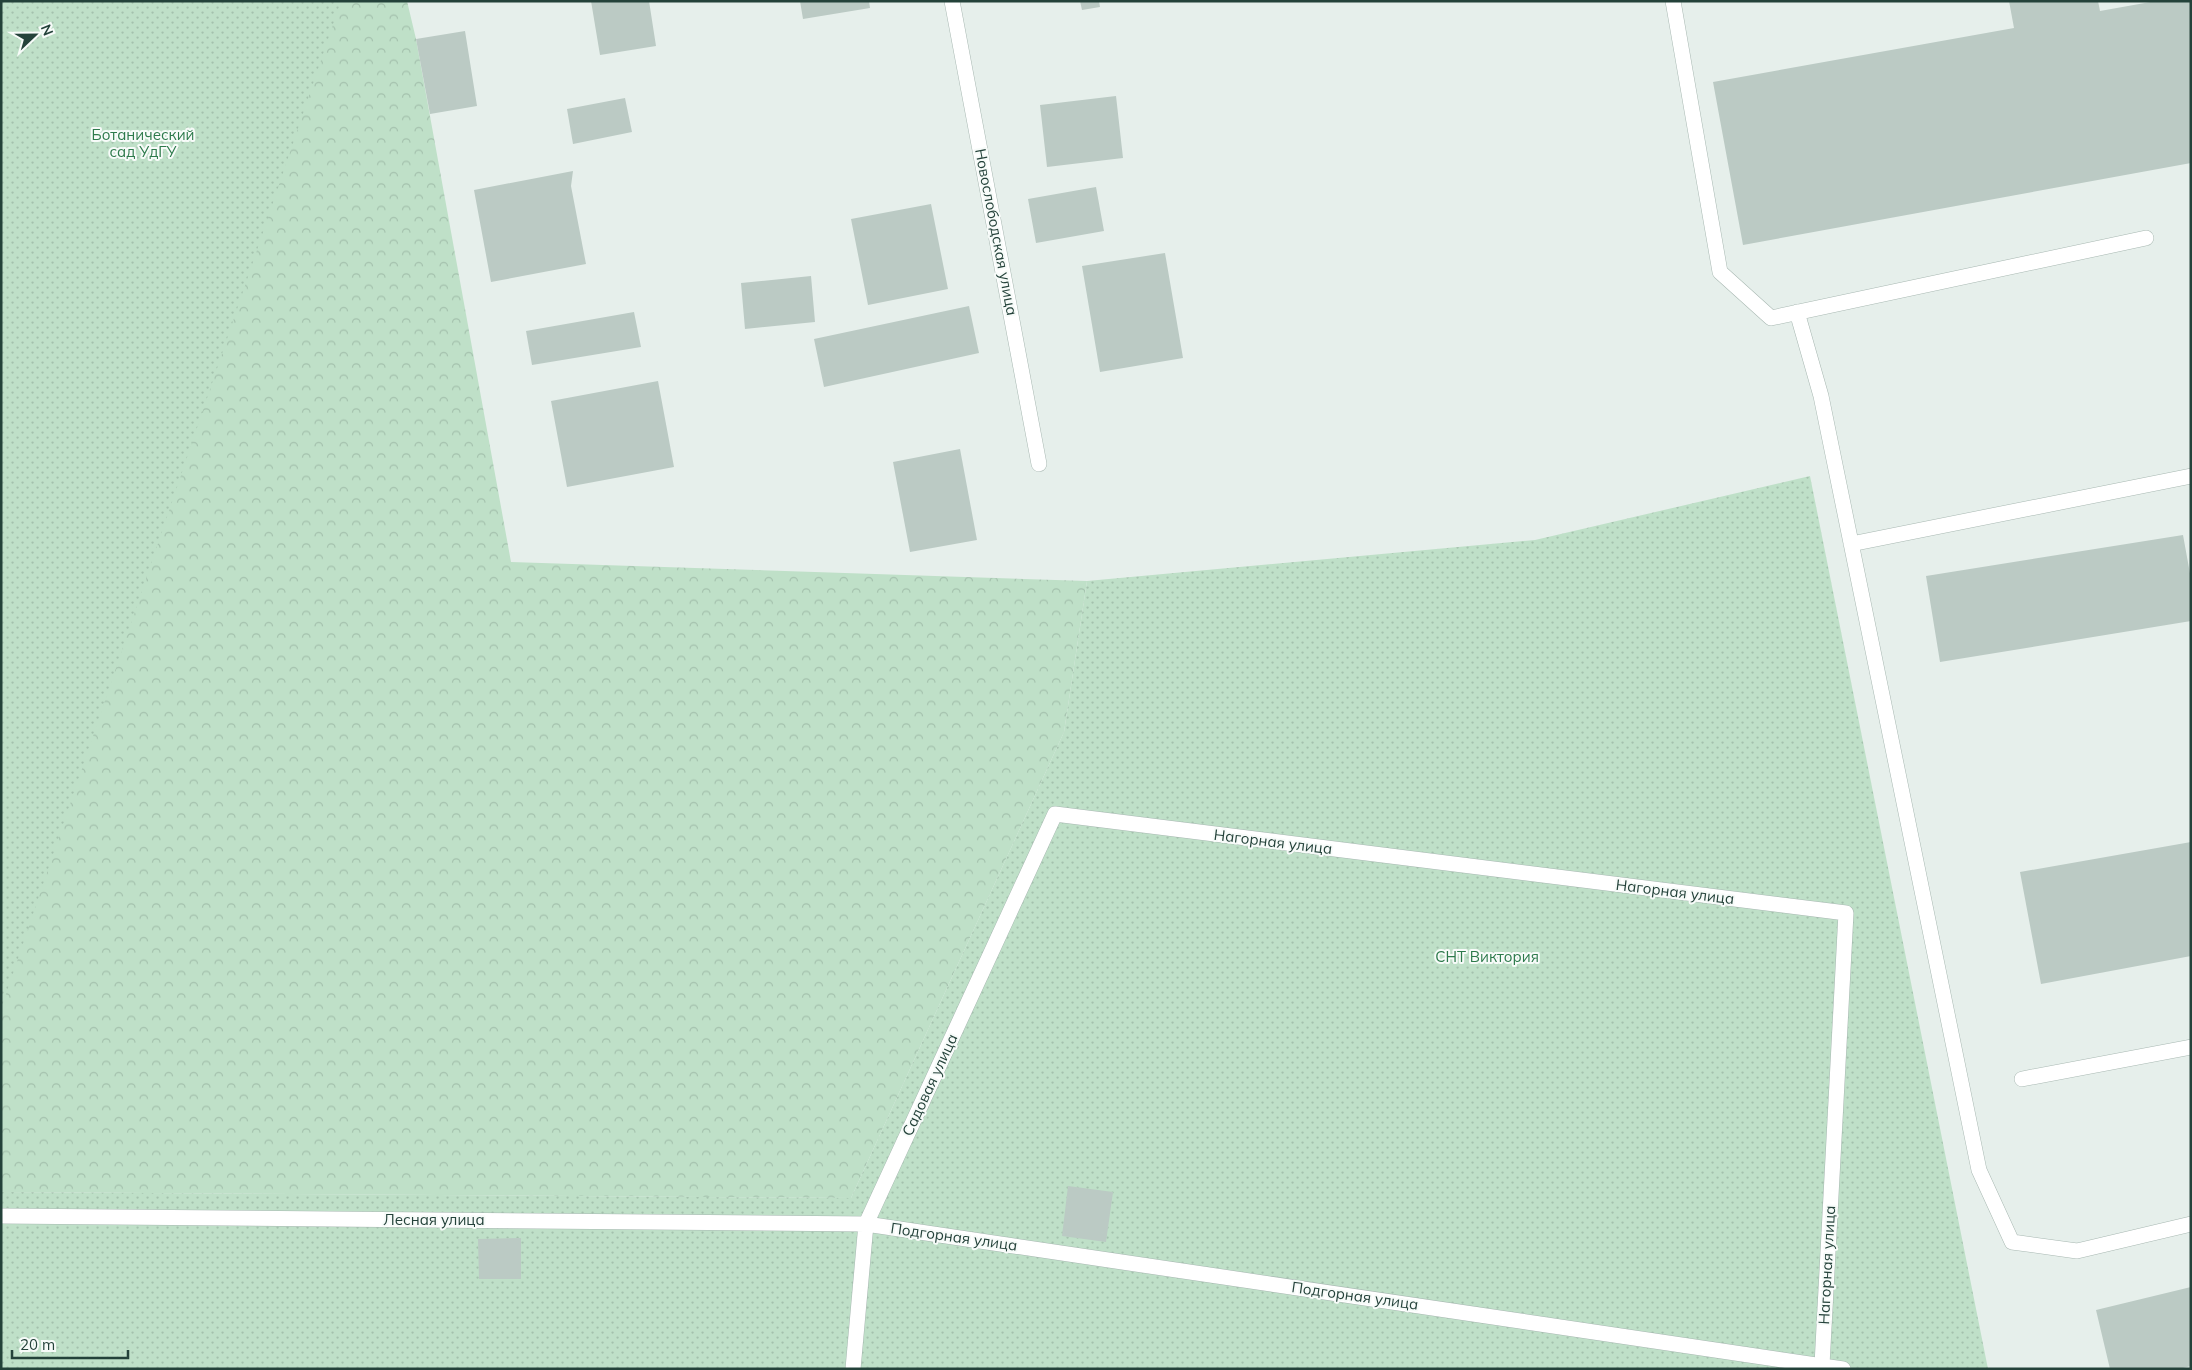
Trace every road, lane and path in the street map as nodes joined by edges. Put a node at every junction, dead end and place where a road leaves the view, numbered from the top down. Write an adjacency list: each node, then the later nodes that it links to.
1 (952, 1): 5 (street, Новослободская улица)
2 (1674, 1): 4 (street)
3 (2146, 238): 4 (street)
4 (1797, 312): 7 (street)
5 (1039, 464)
6 (2191, 476): 7 (street)
7 (1851, 544): 13 (street)
8 (1055, 814): 12 (street, Садовая улица); 14 (street, Нагорная улица)
9 (2191, 1047): 10 (street)
10 (2022, 1079)
11 (1, 1216): 12 (street, Лесная улица)
12 (866, 1224): 14 (street, Подгорная улица); 15 (street, Садовая улица)
13 (2191, 1224)
14 (1822, 1365): 16 (street, Подгорная улица)
15 (853, 1369)
16 (1843, 1369)

